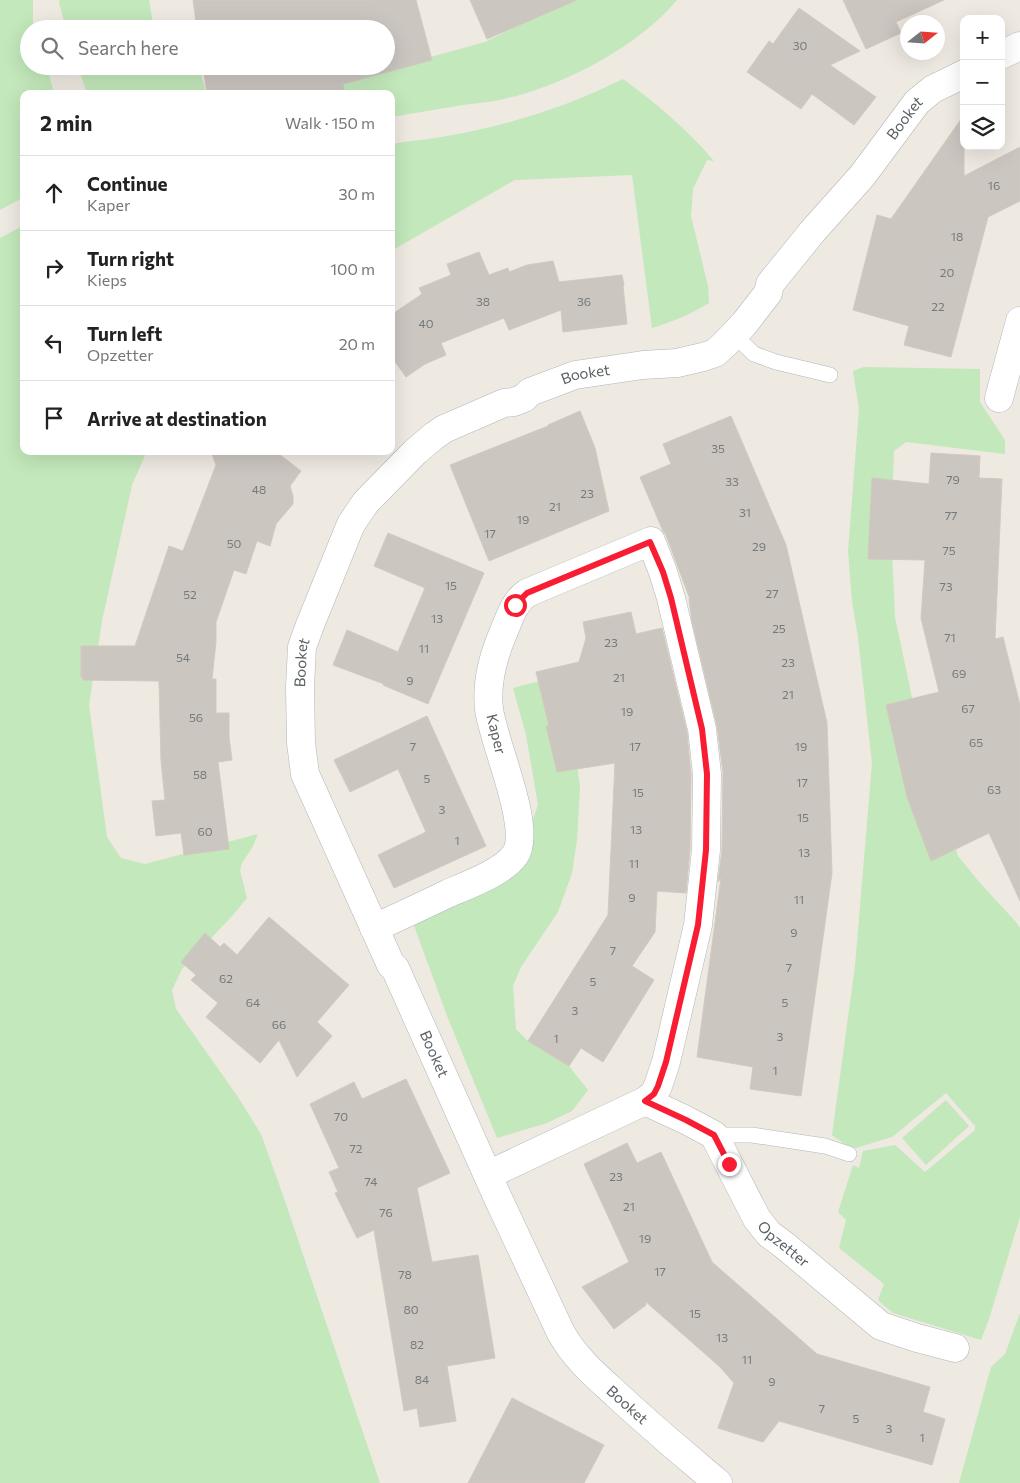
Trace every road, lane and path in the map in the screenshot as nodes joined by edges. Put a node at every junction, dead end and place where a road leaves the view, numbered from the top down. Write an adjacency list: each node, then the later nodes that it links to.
1 (1020, 46): 2 (street)
2 (1005, 53)
3 (960, 76): 5 (street, Booket)
4 (1020, 321): 7 (street)
5 (734, 335): 6 (lane); 8 (street, Booket)
6 (830, 375)
7 (999, 398)
8 (374, 928): 9 (street, Kaper); 12 (street, Booket)
9 (645, 1101): 10 (street); 12 (street)
10 (714, 1135): 11 (lane); 13 (street, Opzetter)
11 (849, 1154)
12 (488, 1175): 14 (street, Booket)
13 (955, 1348)
14 (718, 1483)

